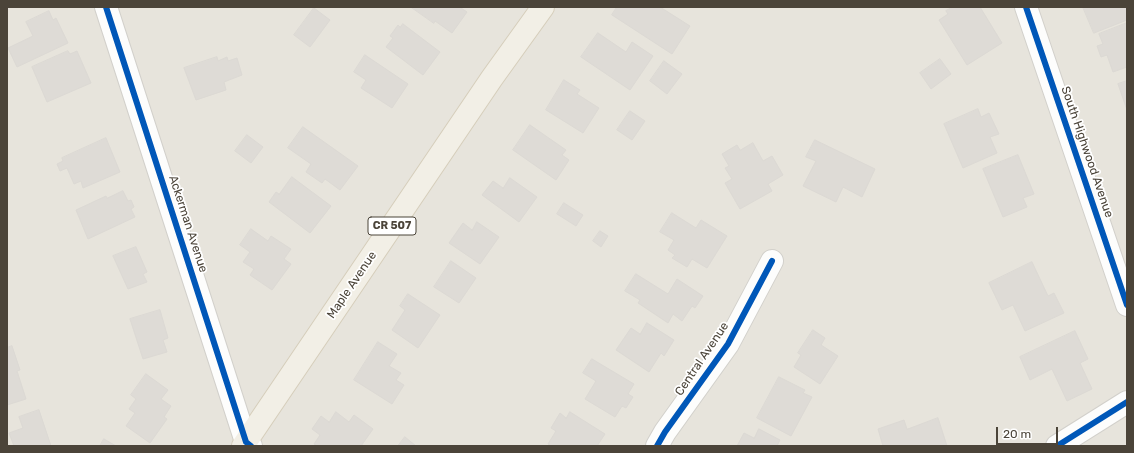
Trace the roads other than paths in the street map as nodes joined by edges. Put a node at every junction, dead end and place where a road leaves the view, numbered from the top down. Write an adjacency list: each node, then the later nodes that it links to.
1 (106, 7): 7 (street, Ackerman Avenue)
2 (543, 7): 7 (main road, Maple Avenue / CR 507)
3 (1026, 7): 5 (street, South Highwood Avenue)
4 (772, 261): 8 (street, Central Avenue)
5 (1127, 305)
6 (1127, 402): 9 (street)
7 (247, 444)
8 (657, 446)
9 (1057, 446)

